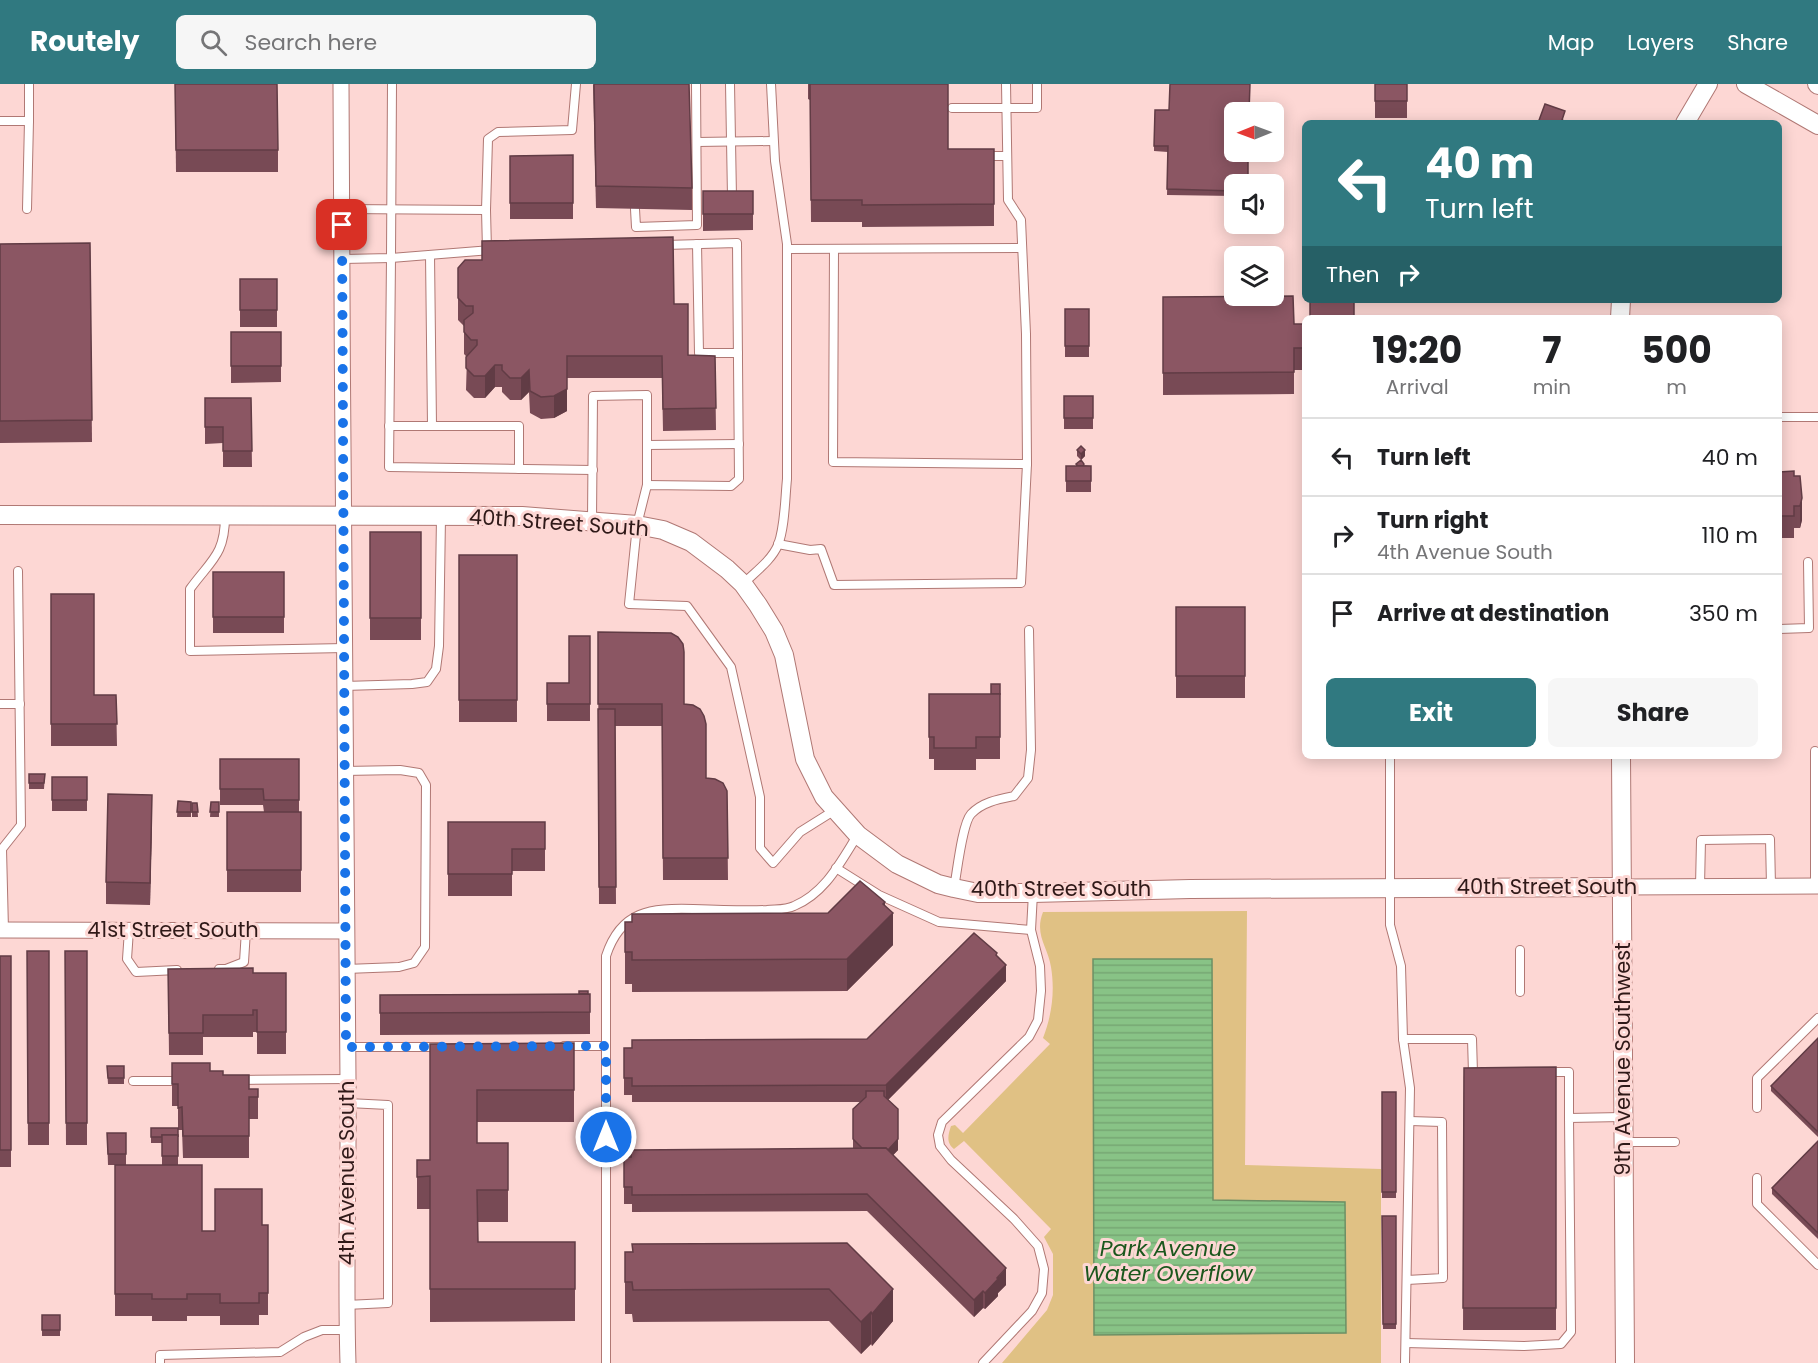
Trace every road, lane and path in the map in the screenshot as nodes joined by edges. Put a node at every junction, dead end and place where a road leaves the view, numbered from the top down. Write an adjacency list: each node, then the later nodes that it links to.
1 (29, 84): 16 (lane)
2 (341, 84): 26 (street, 4th Avenue South)
3 (392, 84): 24 (lane)
4 (576, 84): 28 (lane)
5 (696, 84): 20 (lane)
6 (730, 84): 18 (lane)
7 (771, 84): 19 (lane)
8 (1006, 84): 13 (lane)
9 (1037, 84): 13 (lane)
10 (1708, 84): 14 (street)
11 (1746, 84): 17 (street)
12 (952, 108): 13 (lane)
13 (1006, 108): 21 (lane)
14 (1686, 120)
15 (0, 121): 16 (lane)
16 (29, 121): 25 (lane)
17 (1818, 124)
18 (731, 141): 19 (lane); 20 (lane); 23 (lane)
19 (773, 141): 32 (lane)
20 (697, 142): 27 (lane)
21 (1007, 156): 22 (lane); 31 (lane)
22 (975, 157)
23 (732, 197)
24 (391, 208): 26 (lane); 28 (lane); 37 (lane)
25 (27, 209)
26 (342, 209): 38 (street, 4th Avenue South)
27 (635, 209)
28 (486, 210): 34 (lane)
29 (697, 244): 30 (lane); 39 (lane); 39 (lane)
30 (662, 245)
31 (1022, 248): 33 (lane); 46 (lane)
32 (787, 249): 33 (lane); 56 (lane)
33 (834, 249): 46 (lane)
34 (487, 250): 35 (lane); 36 (lane)
35 (498, 250)
36 (430, 255): 37 (lane); 43 (lane)
37 (391, 258): 38 (lane); 42 (lane)
38 (343, 259): 52 (street, 4th Avenue South)
39 (738, 353): 44 (lane)
40 (1782, 417): 41 (lane)
41 (1818, 417)
42 (389, 426): 43 (lane); 47 (lane)
43 (432, 426): 47 (lane)
44 (739, 444): 45 (lane); 49 (lane)
45 (647, 445): 48 (lane); 49 (lane)
46 (1027, 464): 56 (lane)
47 (519, 469): 48 (lane)
48 (593, 470): 54 (lane)
49 (647, 485): 55 (lane)
50 (0, 515): 51 (street, 40th Street South)
51 (225, 515): 52 (street, 40th Street South); 62 (lane)
52 (344, 515): 53 (street, 40th Street South); 62 (street, 4th Avenue South)
53 (441, 516): 54 (street, 40th Street South); 63 (lane)
54 (592, 521): 55 (street, 40th Street South)
55 (637, 525): 59 (street, 40th Street South); 70 (lane)
56 (778, 544): 59 (lane)
57 (1808, 562): 60 (lane)
58 (18, 571): 65 (lane)
59 (743, 584): 70 (street, 40th Street South)
60 (1782, 629)
61 (1029, 630): 77 (lane)
62 (345, 648): 63 (street, 4th Avenue South)
63 (344, 686): 69 (street, 4th Avenue South)
64 (0, 704): 65 (lane)
65 (20, 704): 80 (lane)
66 (1815, 751): 75 (lane)
67 (1390, 759): 78 (lane)
68 (1621, 759): 76 (street, 9th Avenue Southwest)
69 (344, 771): 84 (street, 4th Avenue South); 87 (lane)
70 (835, 810): 71 (street, 40th Street South)
71 (858, 835): 72 (lane); 77 (street, 40th Street South)
72 (836, 868): 83 (lane); 93 (lane)
73 (1700, 886): 74 (street, 40th Street South); 74 (lane); 76 (street, 40th Street South)
74 (1771, 886): 75 (street, 40th Street South)
75 (1816, 886)
76 (1622, 887): 78 (street, 40th Street South); 104 (street, 9th Avenue Southwest)
77 (954, 888): 79 (street, 40th Street South)
78 (1389, 888): 79 (street, 40th Street South); 91 (lane)
79 (1033, 893): 83 (lane)
80 (2, 930): 81 (street, 41st Street South)
81 (129, 930): 82 (street, 41st Street South); 88 (lane)
82 (246, 930): 84 (street, 41st Street South); 86 (lane)
83 (1030, 930): 118 (lane)
84 (346, 931): 87 (street, 4th Avenue South)
85 (1520, 950): 89 (lane)
86 (214, 969)
87 (346, 969): 94 (street, 4th Avenue South)
88 (181, 970)
89 (1520, 992)
90 (1818, 1018): 103 (lane)
91 (1403, 1039): 97 (lane); 106 (lane)
92 (559, 1046): 93 (lane)
93 (606, 1046): 117 (lane)
94 (346, 1047): 95 (lane); 98 (street, 4th Avenue South)
95 (452, 1047)
96 (1533, 1072): 105 (lane)
97 (1485, 1073)
98 (348, 1079): 100 (lane); 102 (street, 4th Avenue South)
99 (191, 1080): 101 (lane)
100 (237, 1080)
101 (133, 1081)
102 (348, 1103): 112 (street, 4th Avenue South); 112 (lane)
103 (1757, 1108)
104 (1624, 1117): 105 (lane); 107 (street, 9th Avenue Southwest)
105 (1569, 1118): 114 (lane)
106 (1410, 1121): 111 (lane); 111 (lane)
107 (1624, 1142): 108 (lane); 120 (street, 9th Avenue Southwest)
108 (1675, 1142)
109 (1757, 1178): 110 (lane)
110 (1818, 1265)
111 (1407, 1280): 114 (lane)
112 (346, 1305): 113 (street, 4th Avenue South)
113 (347, 1330): 115 (lane); 116 (street, 4th Avenue South)
114 (1406, 1344): 119 (lane)
115 (160, 1363)
116 (348, 1363)
117 (606, 1363)
118 (983, 1363)
119 (1406, 1363)
120 (1626, 1363)

